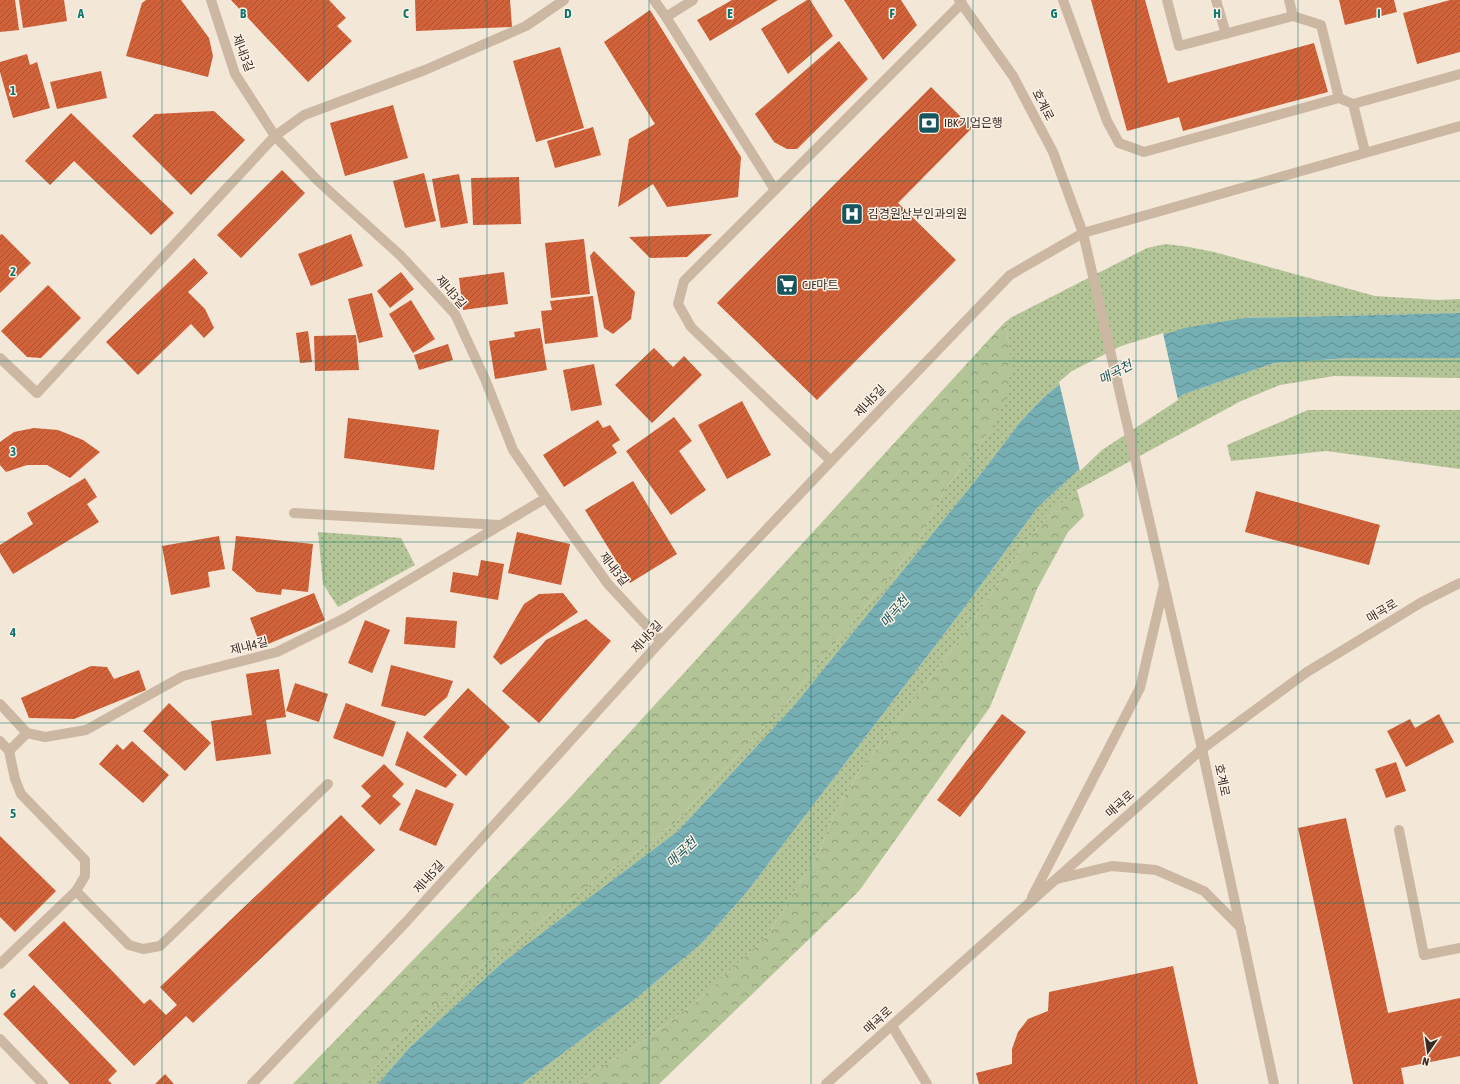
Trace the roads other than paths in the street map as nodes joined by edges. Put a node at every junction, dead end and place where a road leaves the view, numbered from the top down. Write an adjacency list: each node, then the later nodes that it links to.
1 (211, 0): 17 (street, 제내3길)
2 (564, 0): 17 (street)
3 (654, 0): 11 (street)
4 (694, 0): 11 (street)
5 (1063, 0): 14 (street)
6 (1167, 0): 12 (street)
7 (1216, 0): 12 (street)
8 (1289, 0): 10 (street)
9 (960, 2): 19 (street); 20 (street, 호계로)
10 (1293, 16): 12 (street); 14 (street)
11 (666, 17): 19 (street)
12 (1226, 34)
13 (1460, 74): 15 (street)
14 (1339, 98): 15 (street)
15 (1353, 104): 18 (street)
16 (1460, 126): 18 (street, 제내5길)
17 (274, 136): 21 (street); 23 (street, 제내3길)
18 (1365, 152): 20 (street, 제내5길)
19 (775, 190): 22 (street)
20 (1083, 233): 22 (street, 제내5길); 27 (street, 호계로)
21 (0, 358)
22 (831, 460): 28 (street, 제내5길)
23 (546, 498): 25 (street, 제내4길); 28 (street, 제내3길)
24 (294, 513): 25 (street)
25 (500, 525): 30 (street, 제내4길)
26 (1460, 583): 32 (street, 매곡로)
27 (1164, 584): 32 (street, 호계로); 38 (street)
28 (661, 641): 45 (street, 제내5길)
29 (0, 704): 30 (street)
30 (27, 733): 33 (street)
31 (0, 742): 33 (street)
32 (1202, 749): 36 (street, 매곡로); 39 (street, 호계로)
33 (9, 751): 37 (street)
34 (328, 784): 37 (street)
35 (1399, 830): 40 (street)
36 (1055, 880): 38 (street, 매곡로); 39 (street)
37 (76, 891): 41 (street)
38 (1030, 902): 42 (street, 매곡로)
39 (1241, 928): 48 (street, 호계로)
40 (1460, 948)
41 (0, 964)
42 (892, 1026): 46 (street, 매곡로); 47 (street)
43 (0, 1039): 44 (street)
44 (43, 1084)
45 (252, 1084)
46 (826, 1084)
47 (927, 1084)
48 (1274, 1084)

